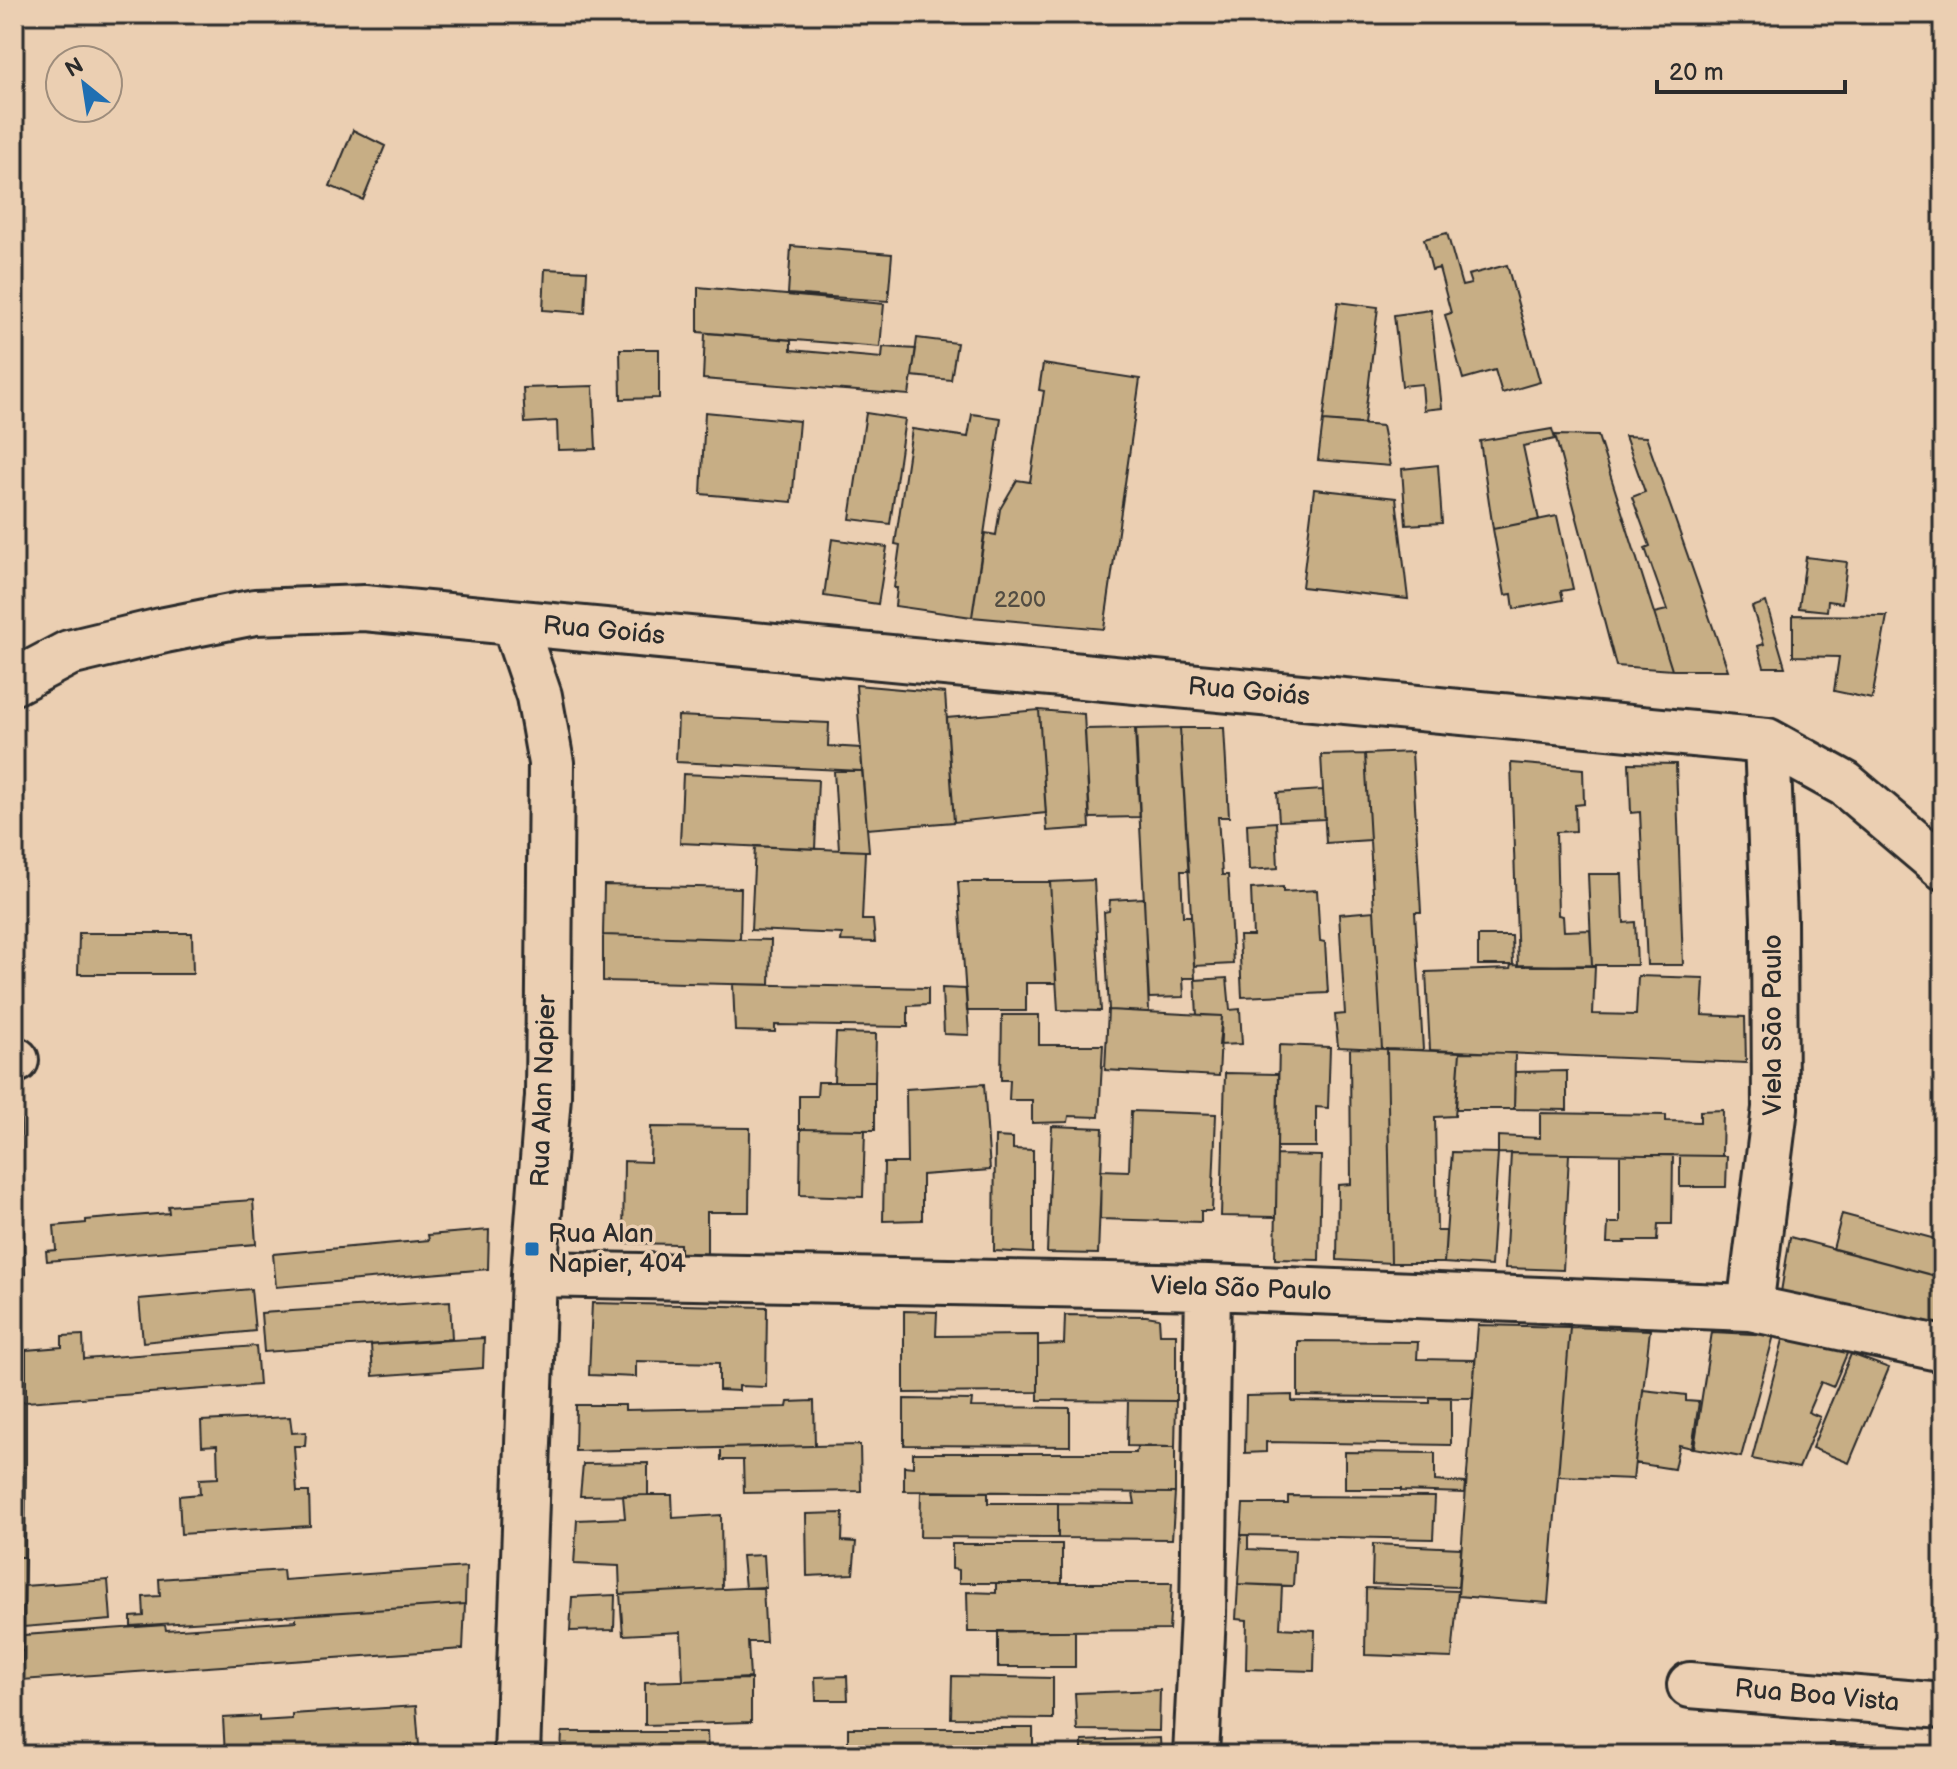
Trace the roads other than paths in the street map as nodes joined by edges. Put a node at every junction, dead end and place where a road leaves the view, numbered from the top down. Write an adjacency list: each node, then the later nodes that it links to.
1 (514, 623): 2 (street, Rua Goiás); 3 (street, Rua Goiás); 5 (street, Rua Alan Napier)
2 (14, 682)
3 (1767, 741): 4 (street, Rua Goiás); 7 (street, Viela Sāo Paulo)
4 (1943, 867)
5 (534, 1274): 6 (street, Viela São Paulo); 11 (street, Rua Alan Napier)
6 (1208, 1287): 7 (street, Viela São Paulo); 12 (street)
7 (1750, 1308): 8 (street, Viela São Paulo)
8 (1943, 1349)
9 (1690, 1685): 10 (street, Rua Boa Vista)
10 (1943, 1706)
11 (517, 1755)
12 (1196, 1755)

